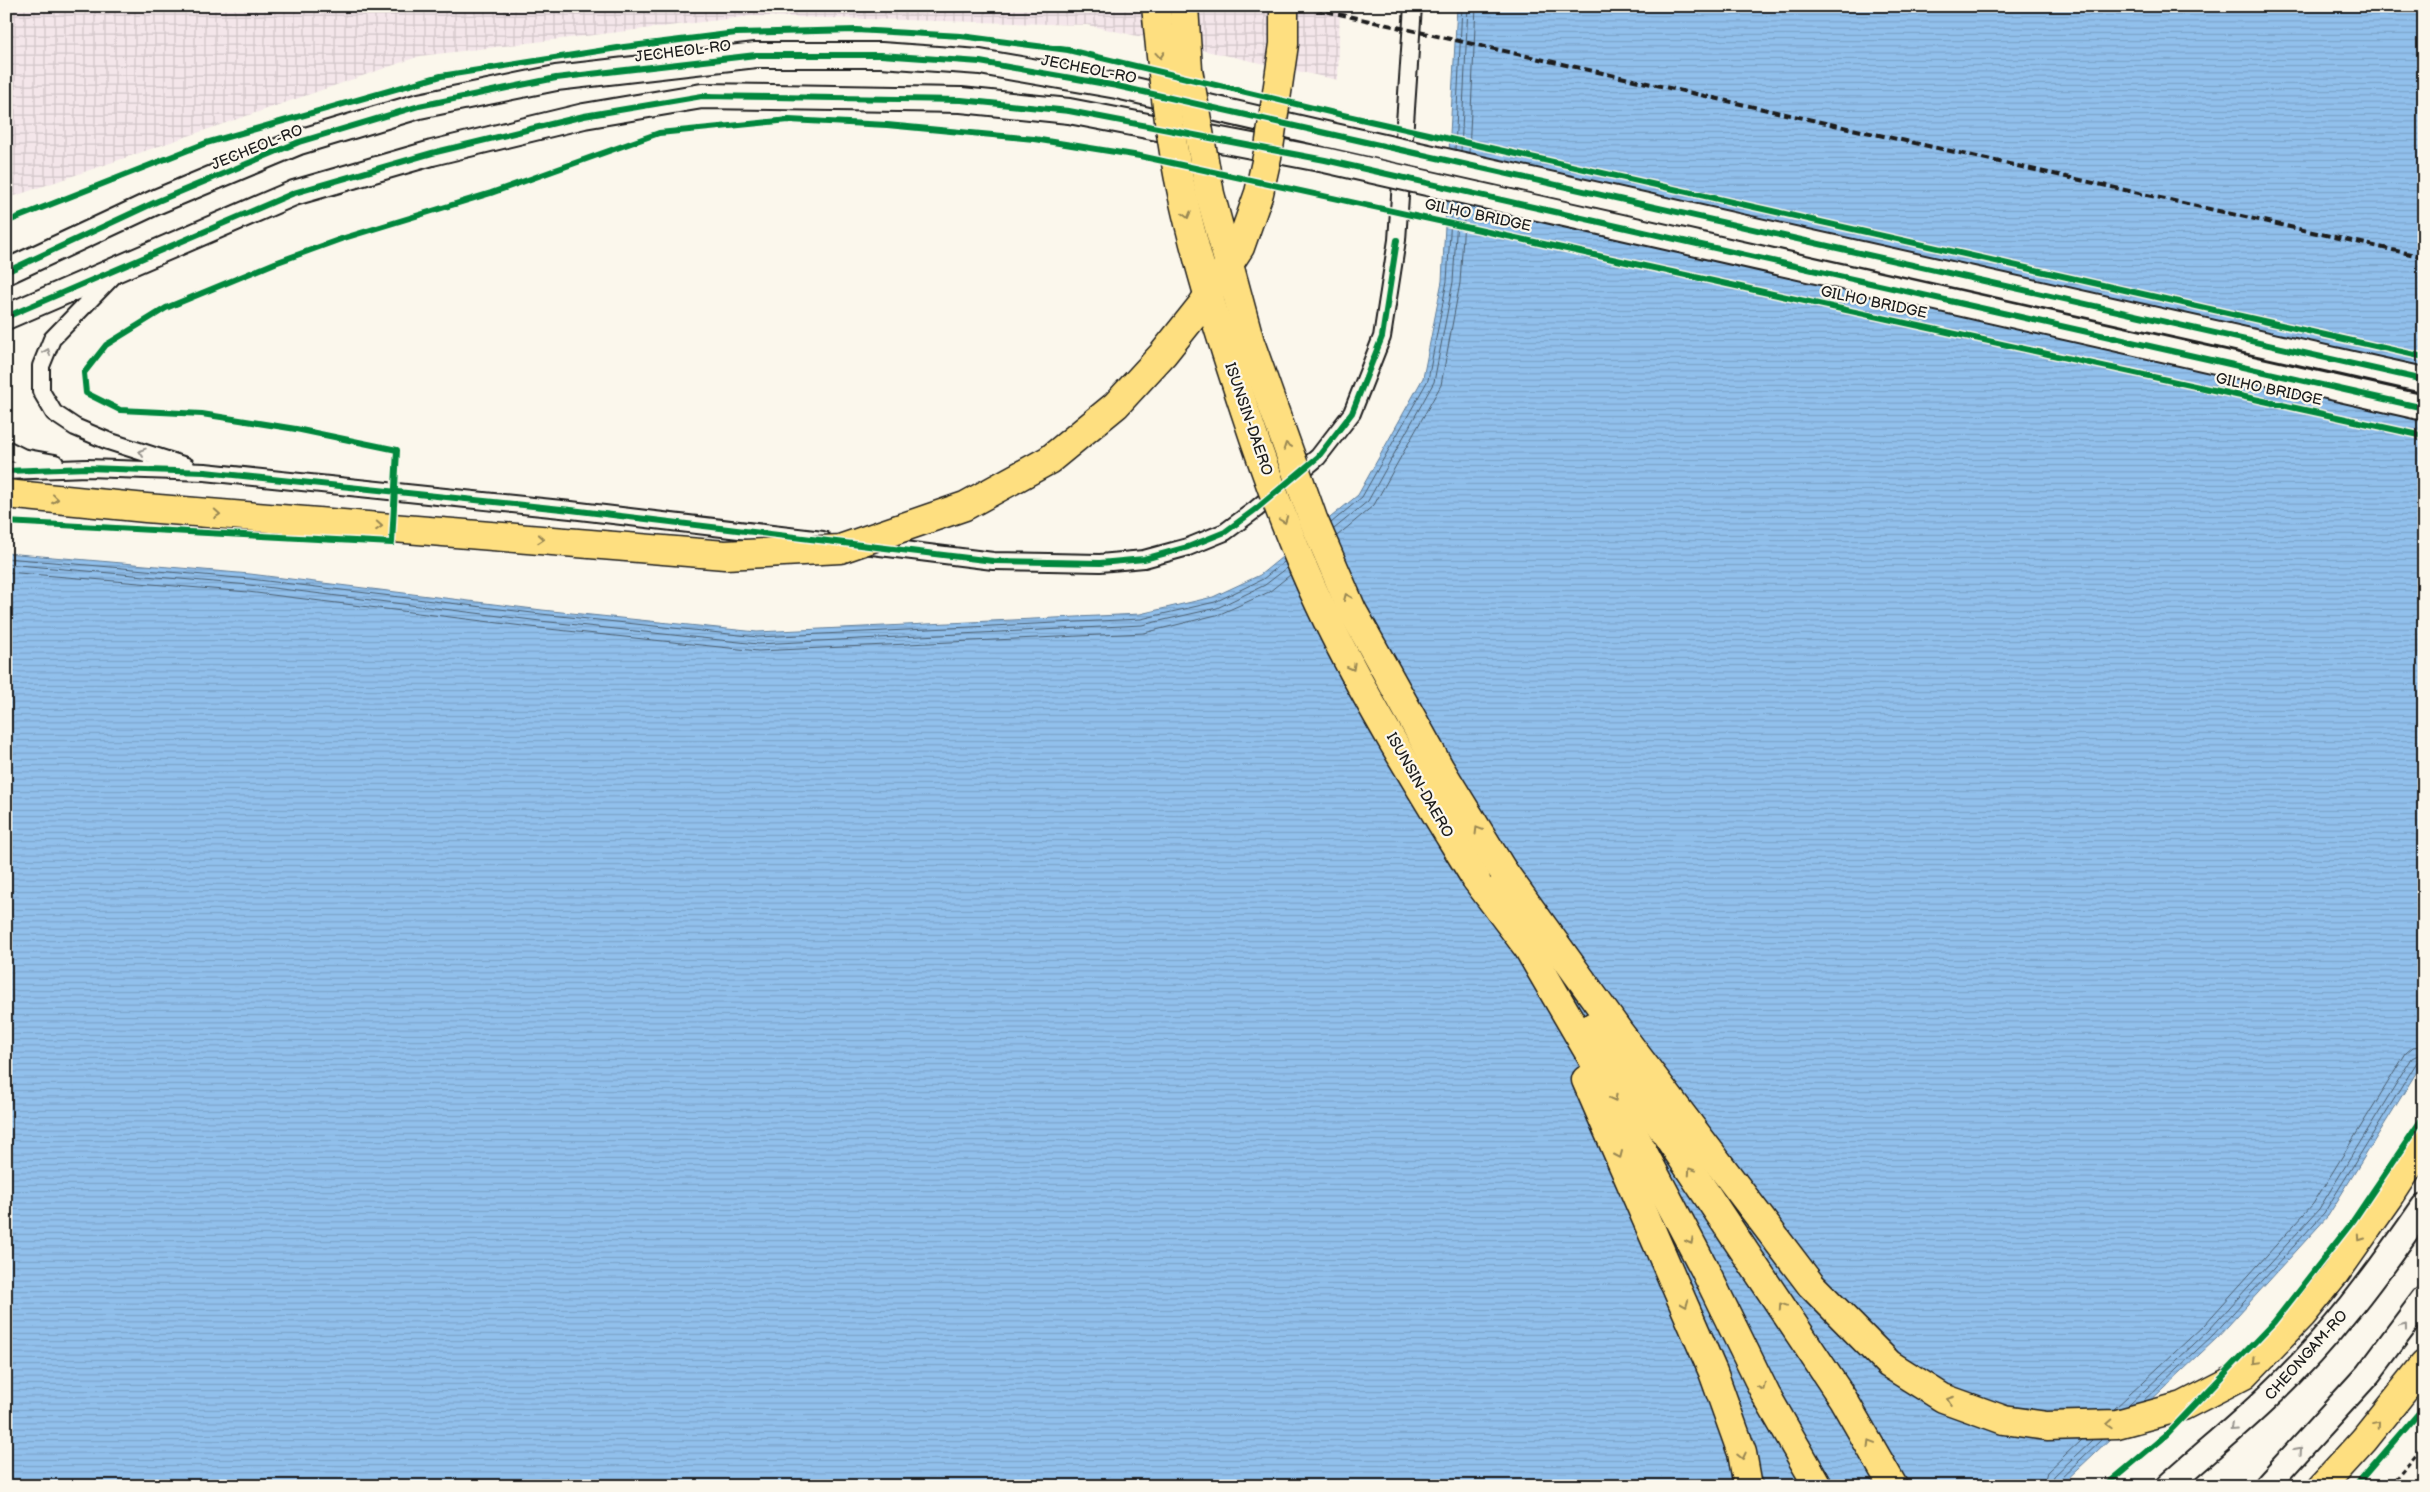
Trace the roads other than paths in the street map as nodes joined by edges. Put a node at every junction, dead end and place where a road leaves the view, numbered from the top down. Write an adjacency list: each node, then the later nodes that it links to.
1 (1156, 6): 16 (highway, ISUNSIN-DAERO, one-way to 16, bridge)
2 (1184, 6): 15 (highway, ISUNSIN-DAERO, one-way to 2, bridge)
3 (1284, 6): 14 (highway, one-way to 3, bridge)
4 (1413, 6): 13 (street)
5 (160, 250): 7 (main road); 9 (main road, GILHO BRIDGE, bridge); 13 (street, one-way to 5)
6 (6, 272): 8 (main road, JECHEOL-RO, bridge)
7 (6, 317)
8 (2424, 380)
9 (2424, 408)
10 (6, 449): 11 (street)
11 (87, 468): 12 (street); 13 (street)
12 (6, 471)
13 (205, 472)
14 (6, 494)
15 (1503, 871): 17 (highway, one-way to 15); 23 (highway, one-way to 15)
16 (1476, 880): 21 (highway, one-way to 21); 22 (highway, one-way to 22)
17 (2424, 1143)
18 (2424, 1206): 24 (main road, CHEONGAM-RO, one-way to 24)
19 (2424, 1299): 25 (main road, one-way to 19)
20 (2424, 1366): 26 (highway, one-way to 20)
21 (1748, 1486)
22 (1818, 1486)
23 (1893, 1486)
24 (2168, 1486)
25 (2266, 1486)
26 (2322, 1486)

